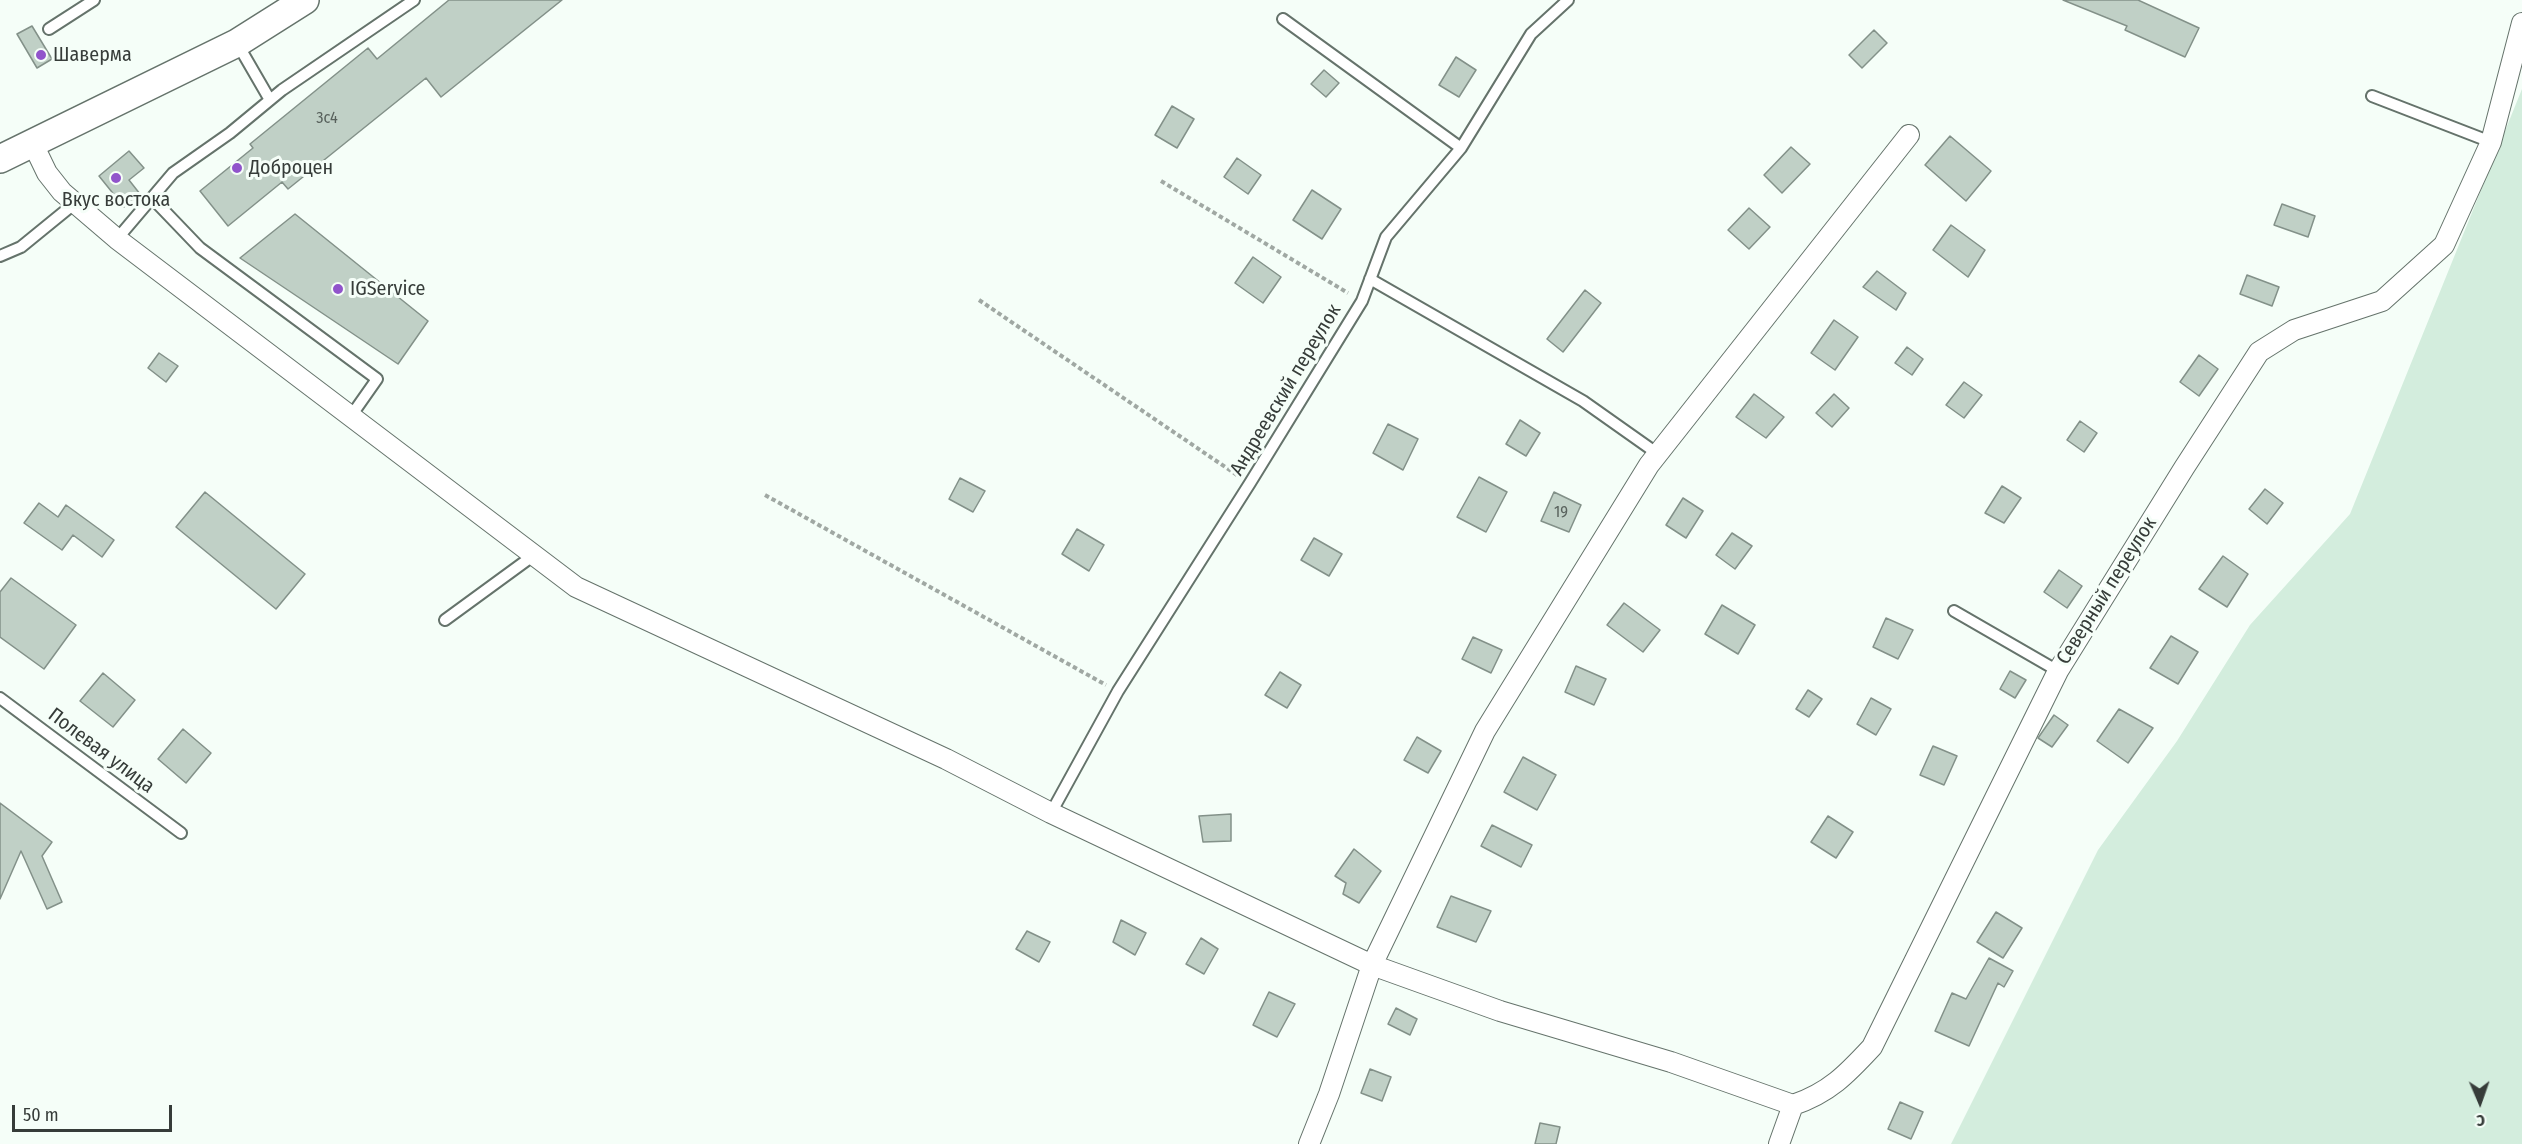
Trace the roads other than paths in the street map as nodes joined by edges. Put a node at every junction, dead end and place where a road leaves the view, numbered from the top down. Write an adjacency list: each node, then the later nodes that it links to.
1 (94, 0): 7 (lane)
2 (305, 0): 8 (main road)
3 (414, 0): 10 (lane)
4 (1568, 0): 14 (lane, Андреевский переулок)
5 (1283, 19): 14 (lane)
6 (2522, 23): 12 (street, Северный переулок)
7 (49, 29)
8 (237, 43): 10 (lane); 13 (main road)
9 (2372, 96): 12 (lane)
10 (270, 100): 16 (lane)
11 (1909, 135): 22 (street)
12 (2491, 142): 26 (street, Северный переулок)
13 (33, 144): 15 (main road); 17 (street)
14 (1461, 148): 20 (lane, Андреевский переулок)
15 (0, 159)
16 (152, 198): 18 (lane); 21 (lane)
17 (75, 203): 18 (street); 19 (lane)
18 (117, 239): 21 (street)
19 (0, 256)
20 (1370, 279): 22 (lane); 28 (lane, Андреевский переулок)
21 (351, 416): 23 (street)
22 (1658, 454): 30 (street)
23 (534, 555): 25 (lane); 28 (street)
24 (1954, 611): 26 (lane)
25 (445, 620)
26 (2058, 671): 31 (street, Северный переулок)
27 (0, 699): 29 (lane, Полевая улица)
28 (1051, 813): 30 (street)
29 (182, 833)
30 (1372, 965): 31 (street); 32 (street)
31 (1793, 1104): 33 (street)
32 (1309, 1144)
33 (1779, 1144)

